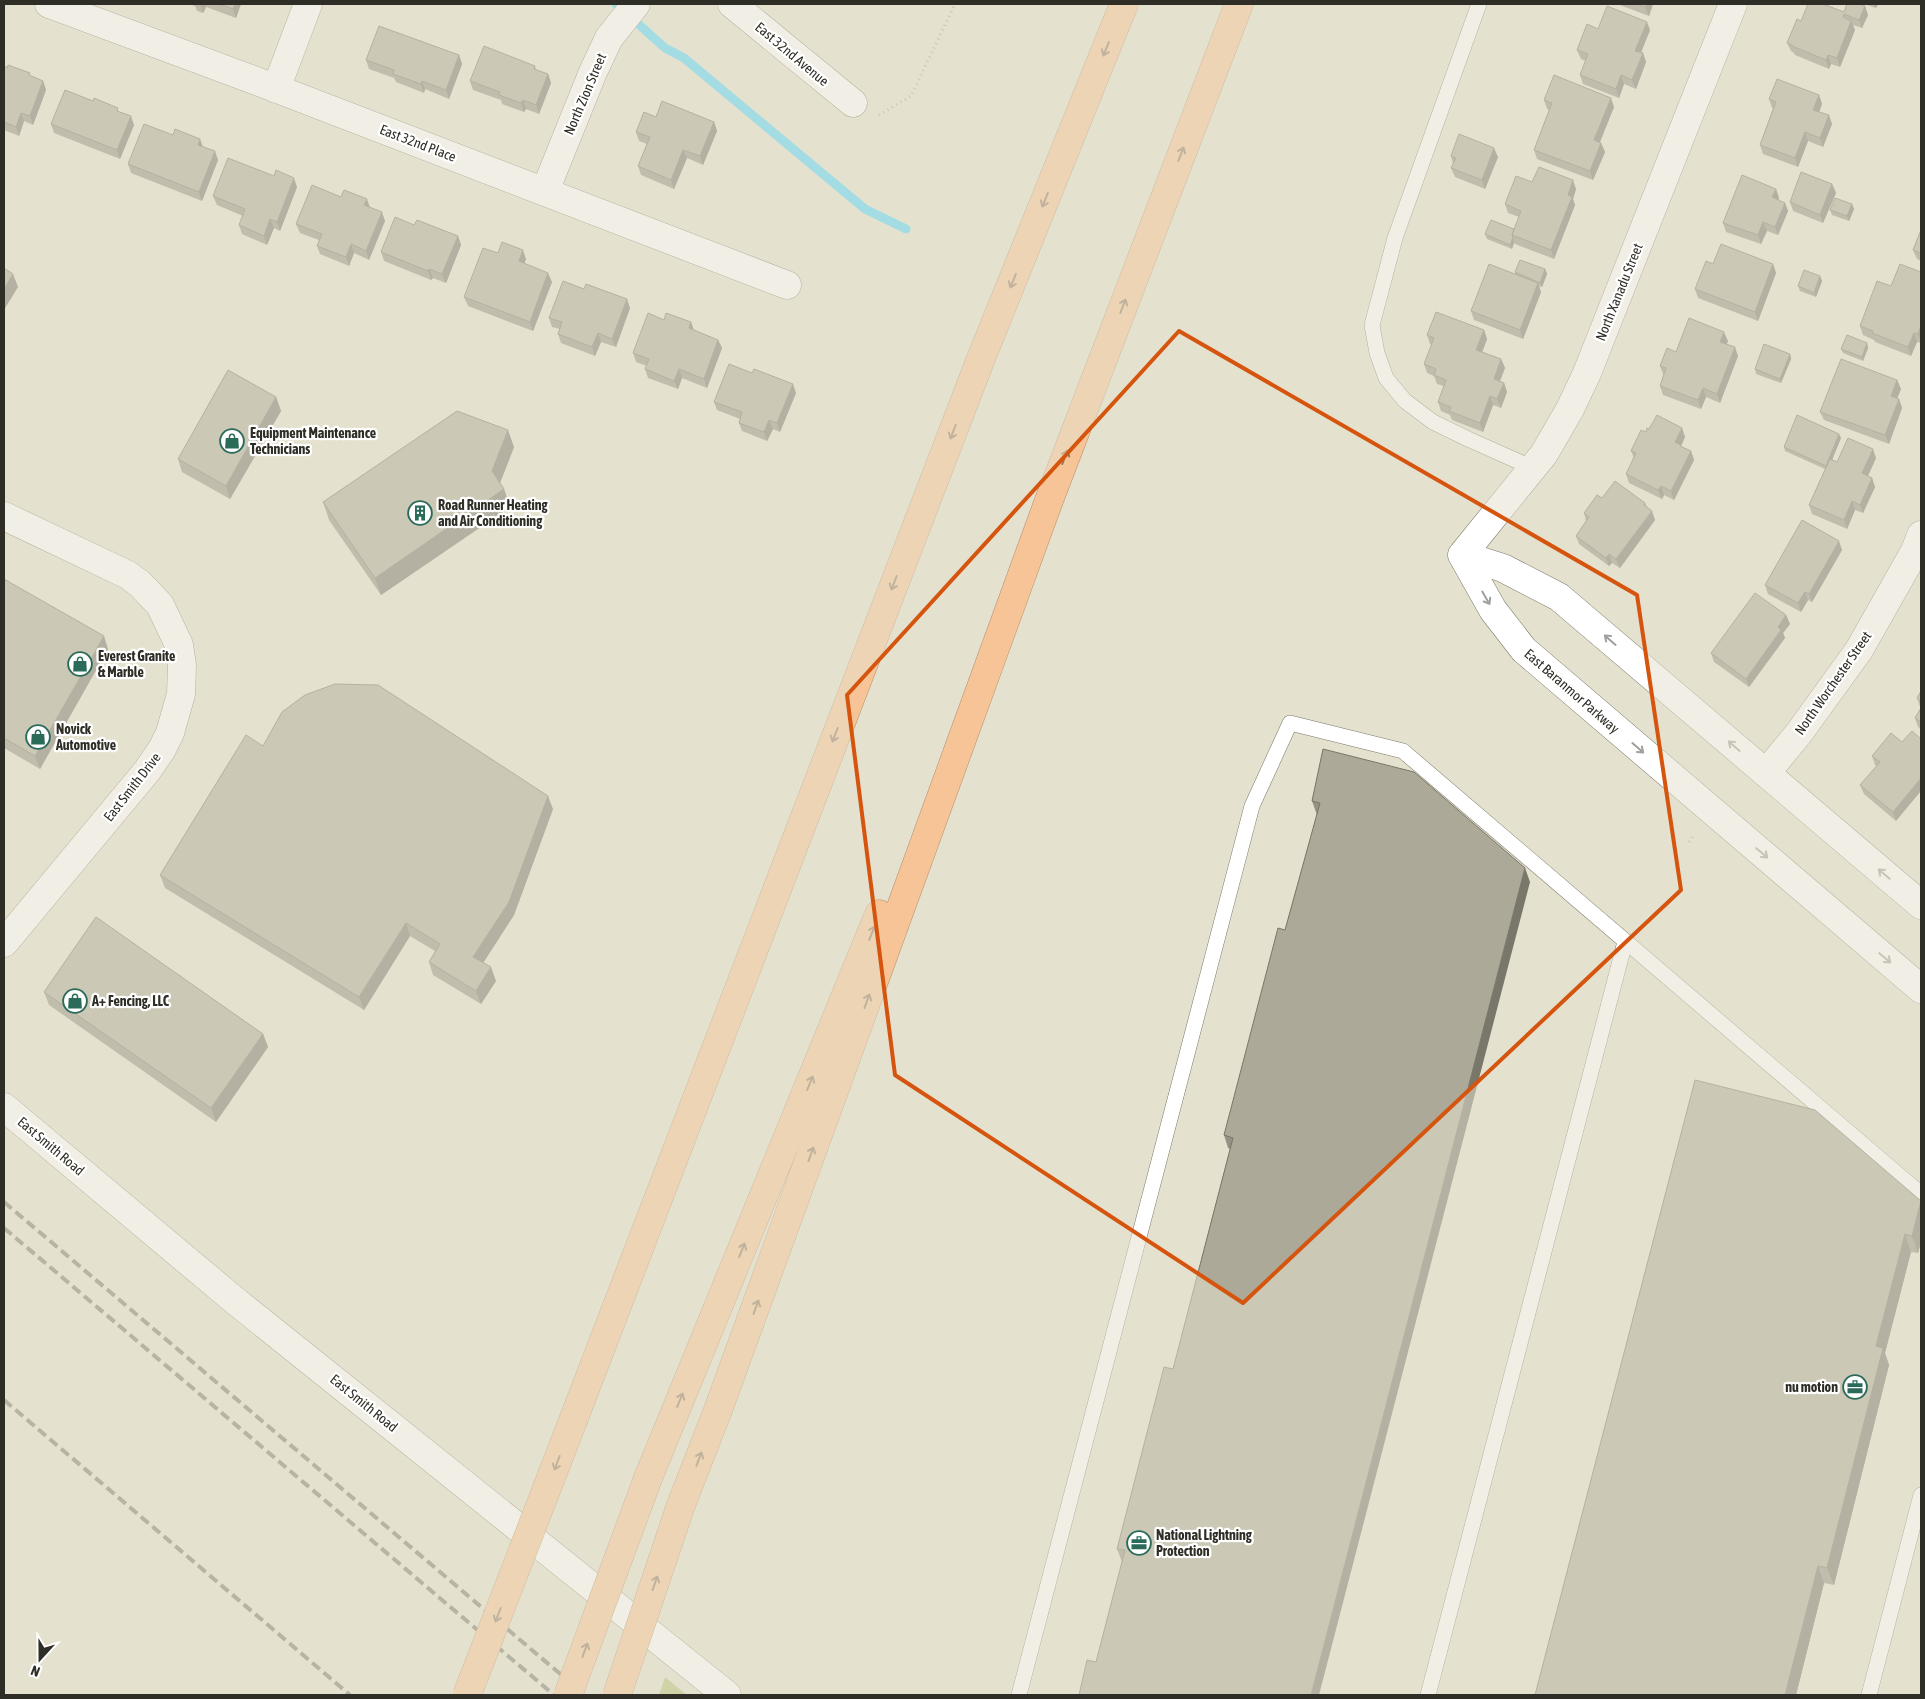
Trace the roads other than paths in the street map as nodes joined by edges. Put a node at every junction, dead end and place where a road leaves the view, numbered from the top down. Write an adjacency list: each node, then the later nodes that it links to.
1 (49, 4): 9 (street, East 32nd Place)
2 (308, 4): 9 (street)
3 (732, 4): 10 (street, East 32nd Avenue)
4 (1124, 4): 26 (highway, one-way to 26, bridge)
5 (1239, 4): 14 (highway, one-way to 5)
6 (1479, 4): 13 (lane)
7 (1733, 4): 13 (street, North Xanadu Street)
8 (631, 9): 11 (street, North Zion Street)
9 (276, 89): 11 (street, East 32nd Place)
10 (853, 103)
11 (544, 191): 12 (street, East 32nd Place)
12 (787, 285)
13 (1533, 468): 17 (street, North Xanadu Street)
14 (1048, 503): 27 (highway, one-way to 14, bridge); 28 (highway, one-way to 14, bridge)
15 (4, 516): 21 (street, East Smith Drive)
16 (1921, 535): 18 (street, North Worchester Street)
17 (1462, 555): 18 (street, one-way to 17); 22 (street, East Baranmor Parkway, one-way to 22)
18 (1766, 773): 19 (street, one-way to 18)
19 (1921, 905)
20 (1625, 942): 24 (lane); 30 (lane); 31 (lane)
21 (4, 943)
22 (1921, 988)
23 (4, 1107): 29 (street, East Smith Road)
24 (1921, 1194)
25 (1921, 1495): 32 (lane)
26 (467, 1695)
27 (568, 1695)
28 (617, 1695)
29 (727, 1695)
30 (1019, 1695)
31 (1428, 1695)
32 (1869, 1695)

